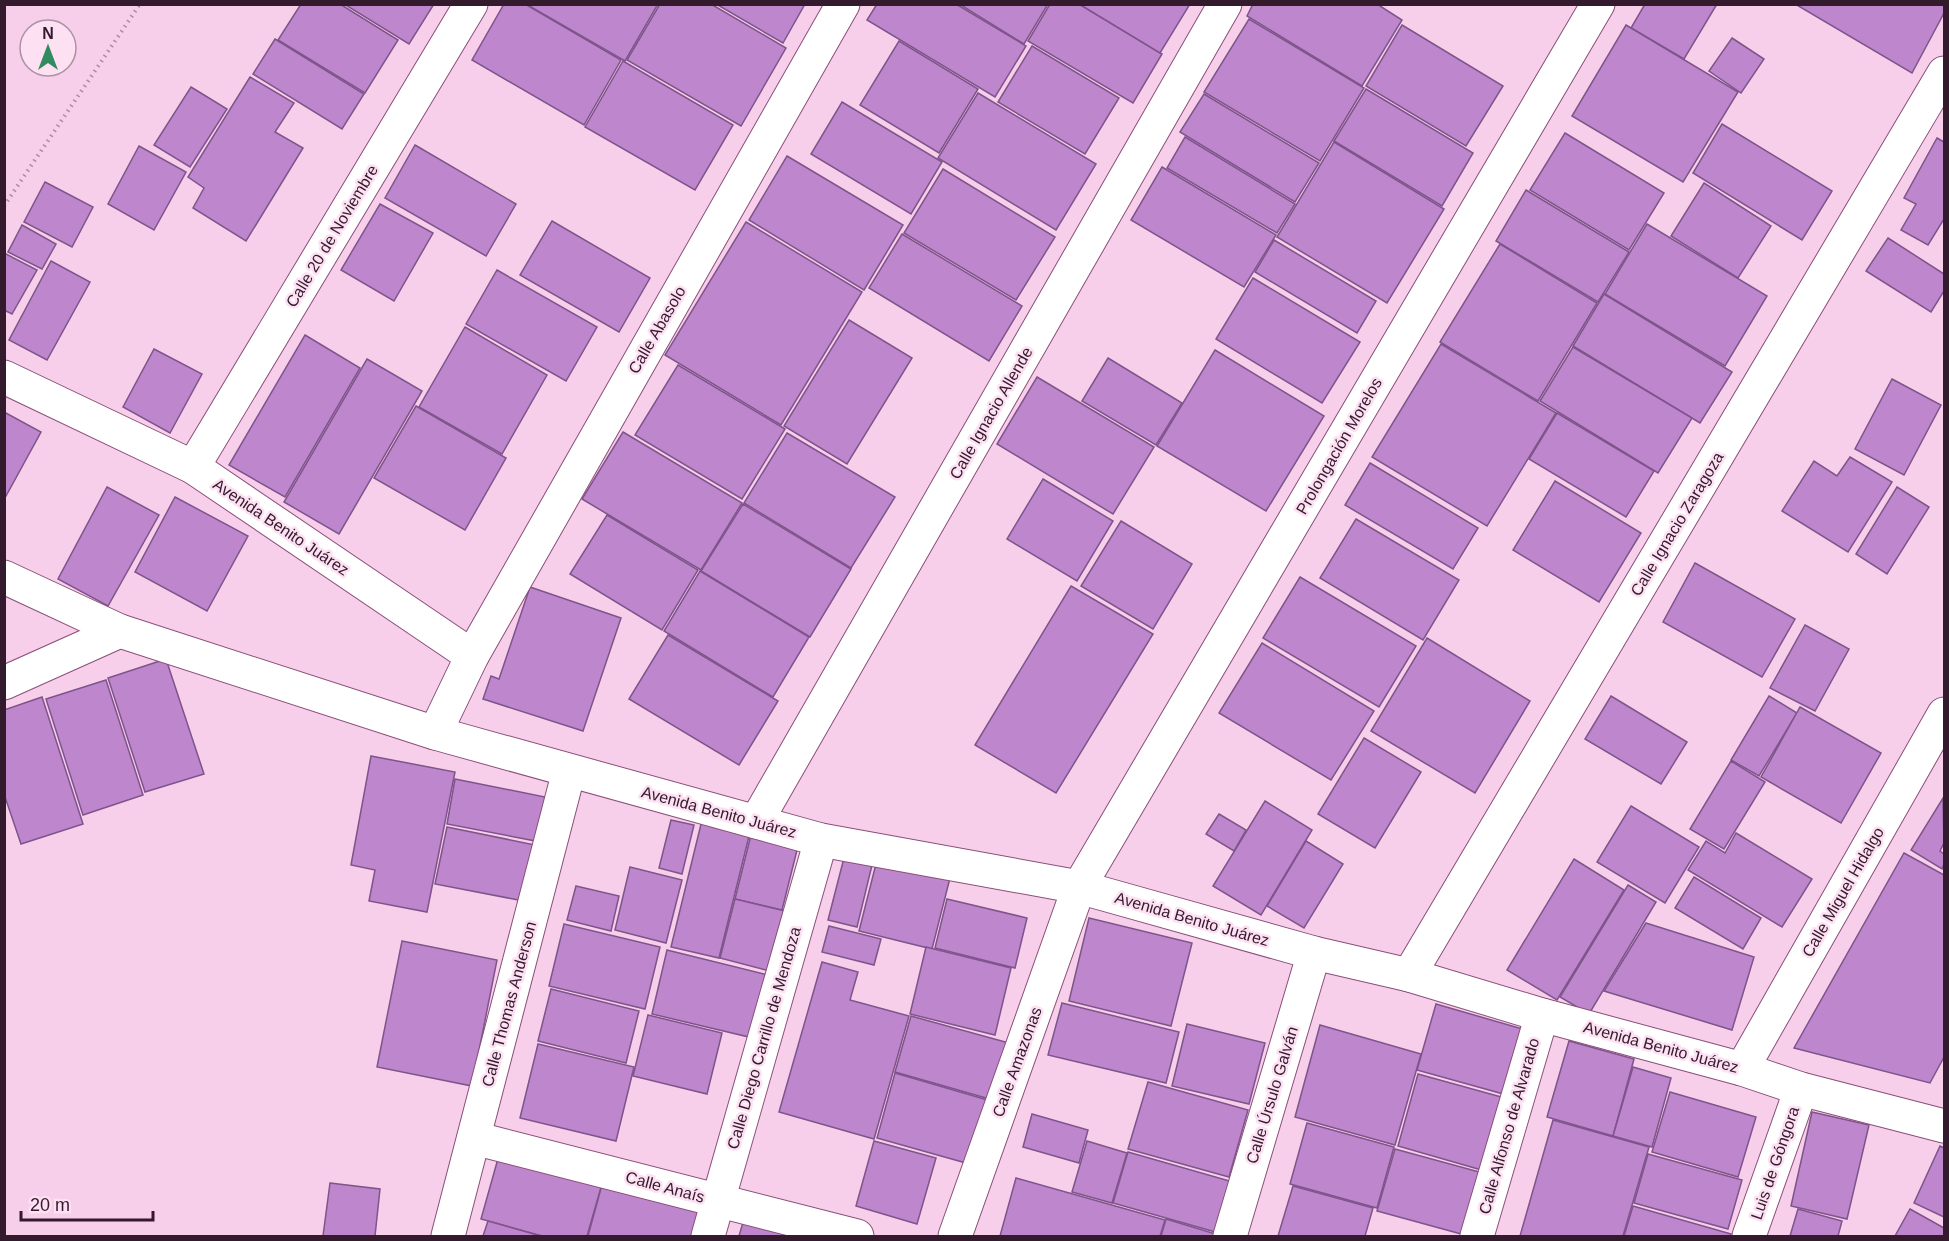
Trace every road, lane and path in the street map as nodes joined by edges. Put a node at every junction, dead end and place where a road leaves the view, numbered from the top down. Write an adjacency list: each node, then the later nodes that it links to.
1 (140, 4): 7 (path)
2 (471, 4): 9 (street, Calle 20 de Noviembre)
3 (843, 4): 12 (street, Calle Abasolo)
4 (1225, 4): 17 (street, Calle Ignacio Allende)
5 (1599, 4): 19 (street, Prolongación Morelos)
6 (1944, 73): 21 (street, Calle Ignacio Zaragoza)
7 (4, 206)
8 (4, 377): 9 (street, Avenida Benito Juárez)
9 (193, 467): 12 (street, Avenida Benito Juárez)
10 (4, 576): 11 (street, Avenida Benito Juárez)
11 (120, 631): 13 (street); 15 (street, Avenida Benito Juárez)
12 (472, 656): 15 (street)
13 (4, 682)
14 (1944, 714): 23 (street, Calle Miguel Hidalgo)
15 (435, 733): 16 (street, Avenida Benito Juárez)
16 (569, 771): 17 (street, Avenida Benito Juárez); 26 (street, Calle Thomas Anderson)
17 (756, 822): 18 (street, Avenida Benito Juárez)
18 (821, 840): 19 (street, Avenida Benito Juárez); 27 (street, Calle Diego Carrillo de Mendoza)
19 (1079, 887): 20 (street, Avenida Benito Juárez); 31 (street, Calle Amazonas)
20 (1314, 953): 21 (street, Avenida Benito Juárez); 32 (street, Calle Úrsulo Galván)
21 (1409, 975): 22 (street, Avenida Benito Juárez)
22 (1542, 1015): 23 (street, Avenida Benito Juárez); 33 (street, Calle Alfonso de Alvarado)
23 (1742, 1069): 24 (street, Avenida Benito Juárez)
24 (1801, 1089): 25 (street, Avenida Benito Juárez); 34 (street, Luis de Góngora)
25 (1944, 1126)
26 (474, 1138): 27 (street, Calle Anaís); 28 (street, Calle Thomas Anderson)
27 (718, 1201): 29 (street, Calle Diego Carrillo de Mendoza); 30 (street, Calle Anaís)
28 (448, 1236)
29 (708, 1236)
30 (857, 1236)
31 (955, 1236)
32 (1230, 1236)
33 (1476, 1236)
34 (1749, 1236)

